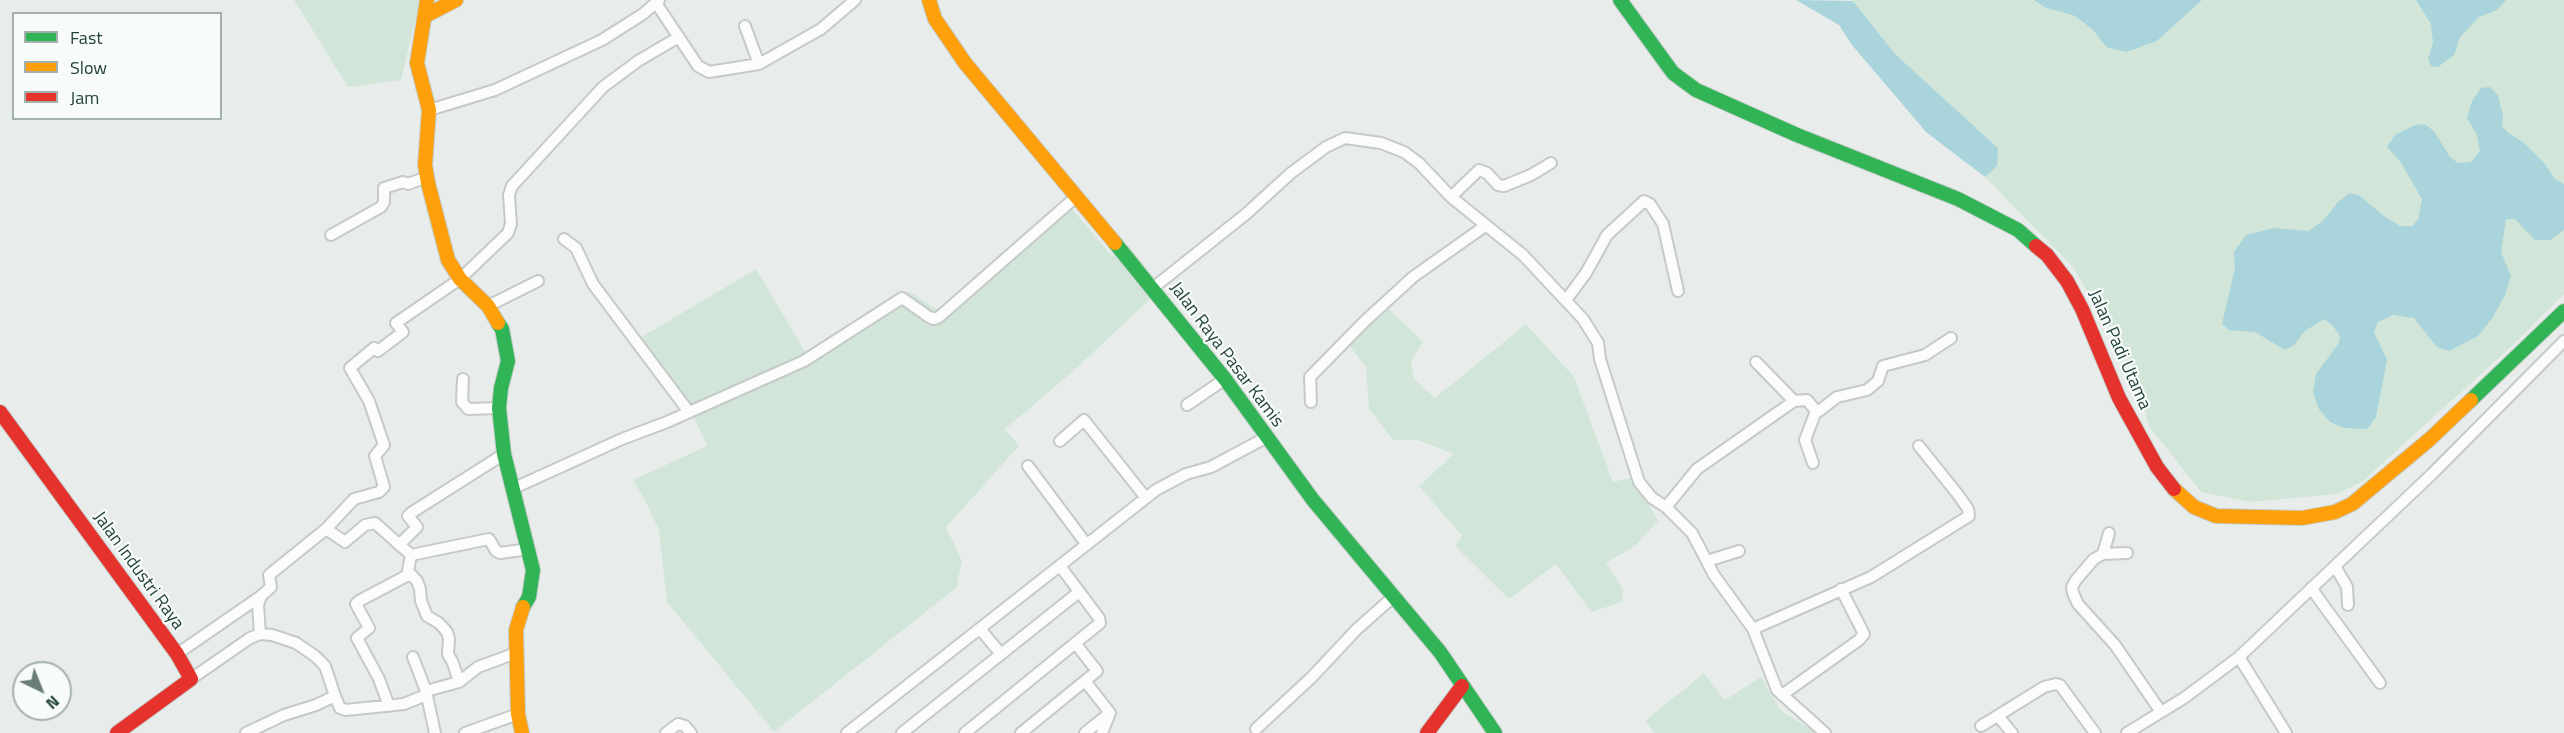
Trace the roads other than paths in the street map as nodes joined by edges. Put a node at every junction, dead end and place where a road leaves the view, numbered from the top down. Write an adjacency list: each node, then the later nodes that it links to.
1 (427, 0): 7 (street)
2 (456, 0): 7 (street)
3 (855, 0): 10 (street)
4 (929, 0): 14 (street, Jalan Raya Pasar Kamis)
5 (1620, 0): 25 (street, Jalan Padi Utama)
6 (658, 1): 9 (street); 11 (street)
7 (425, 16): 11 (street)
8 (745, 26): 10 (street)
9 (679, 37): 10 (street); 19 (street)
10 (759, 64)
11 (429, 110): 13 (street)
12 (1551, 163): 15 (street)
13 (427, 177): 17 (street); 19 (street)
14 (1077, 196): 21 (street, Jalan Raya Pasar Kamis); 37 (street)
15 (1451, 197): 16 (street); 21 (street)
16 (1485, 226): 23 (street); 32 (street)
17 (332, 235)
18 (564, 239): 37 (street)
19 (460, 279): 24 (street); 47 (street)
20 (538, 281): 24 (street)
21 (1153, 288): 30 (street, Jalan Raya Pasar Kamis)
22 (1678, 291): 23 (street)
23 (1566, 300): 46 (street)
24 (488, 306): 34 (street)
25 (2564, 311)
26 (1951, 338): 35 (street)
27 (2564, 341): 58 (street)
28 (1756, 362): 31 (street)
29 (463, 379): 34 (street)
30 (1225, 379): 33 (street); 38 (street, Jalan Raya Pasar Kamis)
31 (1794, 401): 35 (street); 46 (street)
32 (1311, 402)
33 (1187, 405)
34 (499, 408): 41 (street)
35 (1816, 411): 42 (street)
36 (0, 412): 71 (street, Jalan Industri Raya)
37 (689, 412): 44 (street)
38 (1267, 437): 45 (street); 64 (street, Jalan Raya Pasar Kamis)
39 (1060, 441): 45 (street)
40 (1919, 446): 61 (street)
41 (504, 454): 44 (street); 49 (street)
42 (1813, 463)
43 (1028, 466): 50 (street)
44 (512, 489): 51 (street)
45 (1146, 498): 50 (street)
46 (1666, 507): 56 (street)
47 (326, 529): 49 (street); 63 (street)
48 (2109, 533): 54 (street)
49 (399, 545): 55 (street)
50 (1087, 545): 57 (street)
51 (529, 549): 55 (street); 70 (street)
52 (1738, 551): 56 (street)
53 (2127, 553): 54 (street)
54 (2103, 554): 84 (street)
55 (411, 555): 59 (street)
56 (1707, 561): 67 (street)
57 (1060, 566): 62 (street); 66 (street)
58 (2335, 566): 60 (street); 65 (street)
59 (410, 574): 77 (street); 83 (street)
60 (2311, 588): 74 (street); 78 (street)
61 (1841, 589): 67 (street); 81 (street)
62 (1079, 592): 69 (street); 72 (street)
63 (261, 596): 68 (street); 71 (street)
64 (1393, 597): 79 (street, Jalan Raya Pasar Kamis); 89 (street)
65 (2348, 605)
66 (980, 629): 72 (street); 97 (street)
67 (1753, 629): 81 (street)
68 (260, 634): 75 (street); 82 (street)
69 (1075, 643): 76 (street); 99 (street)
70 (516, 653): 77 (street); 86 (street)
71 (177, 654): 75 (street, Jalan Industri Raya)
72 (1001, 654): 98 (street)
73 (413, 657): 80 (street)
74 (2239, 657): 84 (street); 109 (street)
75 (191, 679): 90 (street)
76 (1085, 681): 85 (street); 100 (street)
77 (459, 682): 80 (street)
78 (2380, 683)
79 (1462, 686): 103 (street); 104 (street, Jalan Raya Pasar Kamis)
80 (426, 693): 83 (street); 92 (street)
81 (1782, 695): 105 (street)
82 (335, 696): 83 (street); 91 (street)
83 (389, 706)
84 (2161, 712): 108 (street)
85 (1110, 713): 101 (street); 102 (street)
86 (518, 714): 93 (street); 94 (street)
87 (1998, 716): 88 (street); 106 (street); 107 (street)
88 (1981, 726)
89 (1256, 729)
90 (117, 733)
91 (246, 733)
92 (435, 733)
93 (465, 733)
94 (522, 733)
95 (666, 733): 96 (street)
96 (691, 733)
97 (847, 733)
98 (902, 733)
99 (965, 733)
100 (1021, 733)
101 (1085, 733)
102 (1102, 733)
103 (1427, 733)
104 (1495, 733)
105 (1825, 733)
106 (2012, 733)
107 (2095, 733)
108 (2127, 733)
109 (2286, 733)

